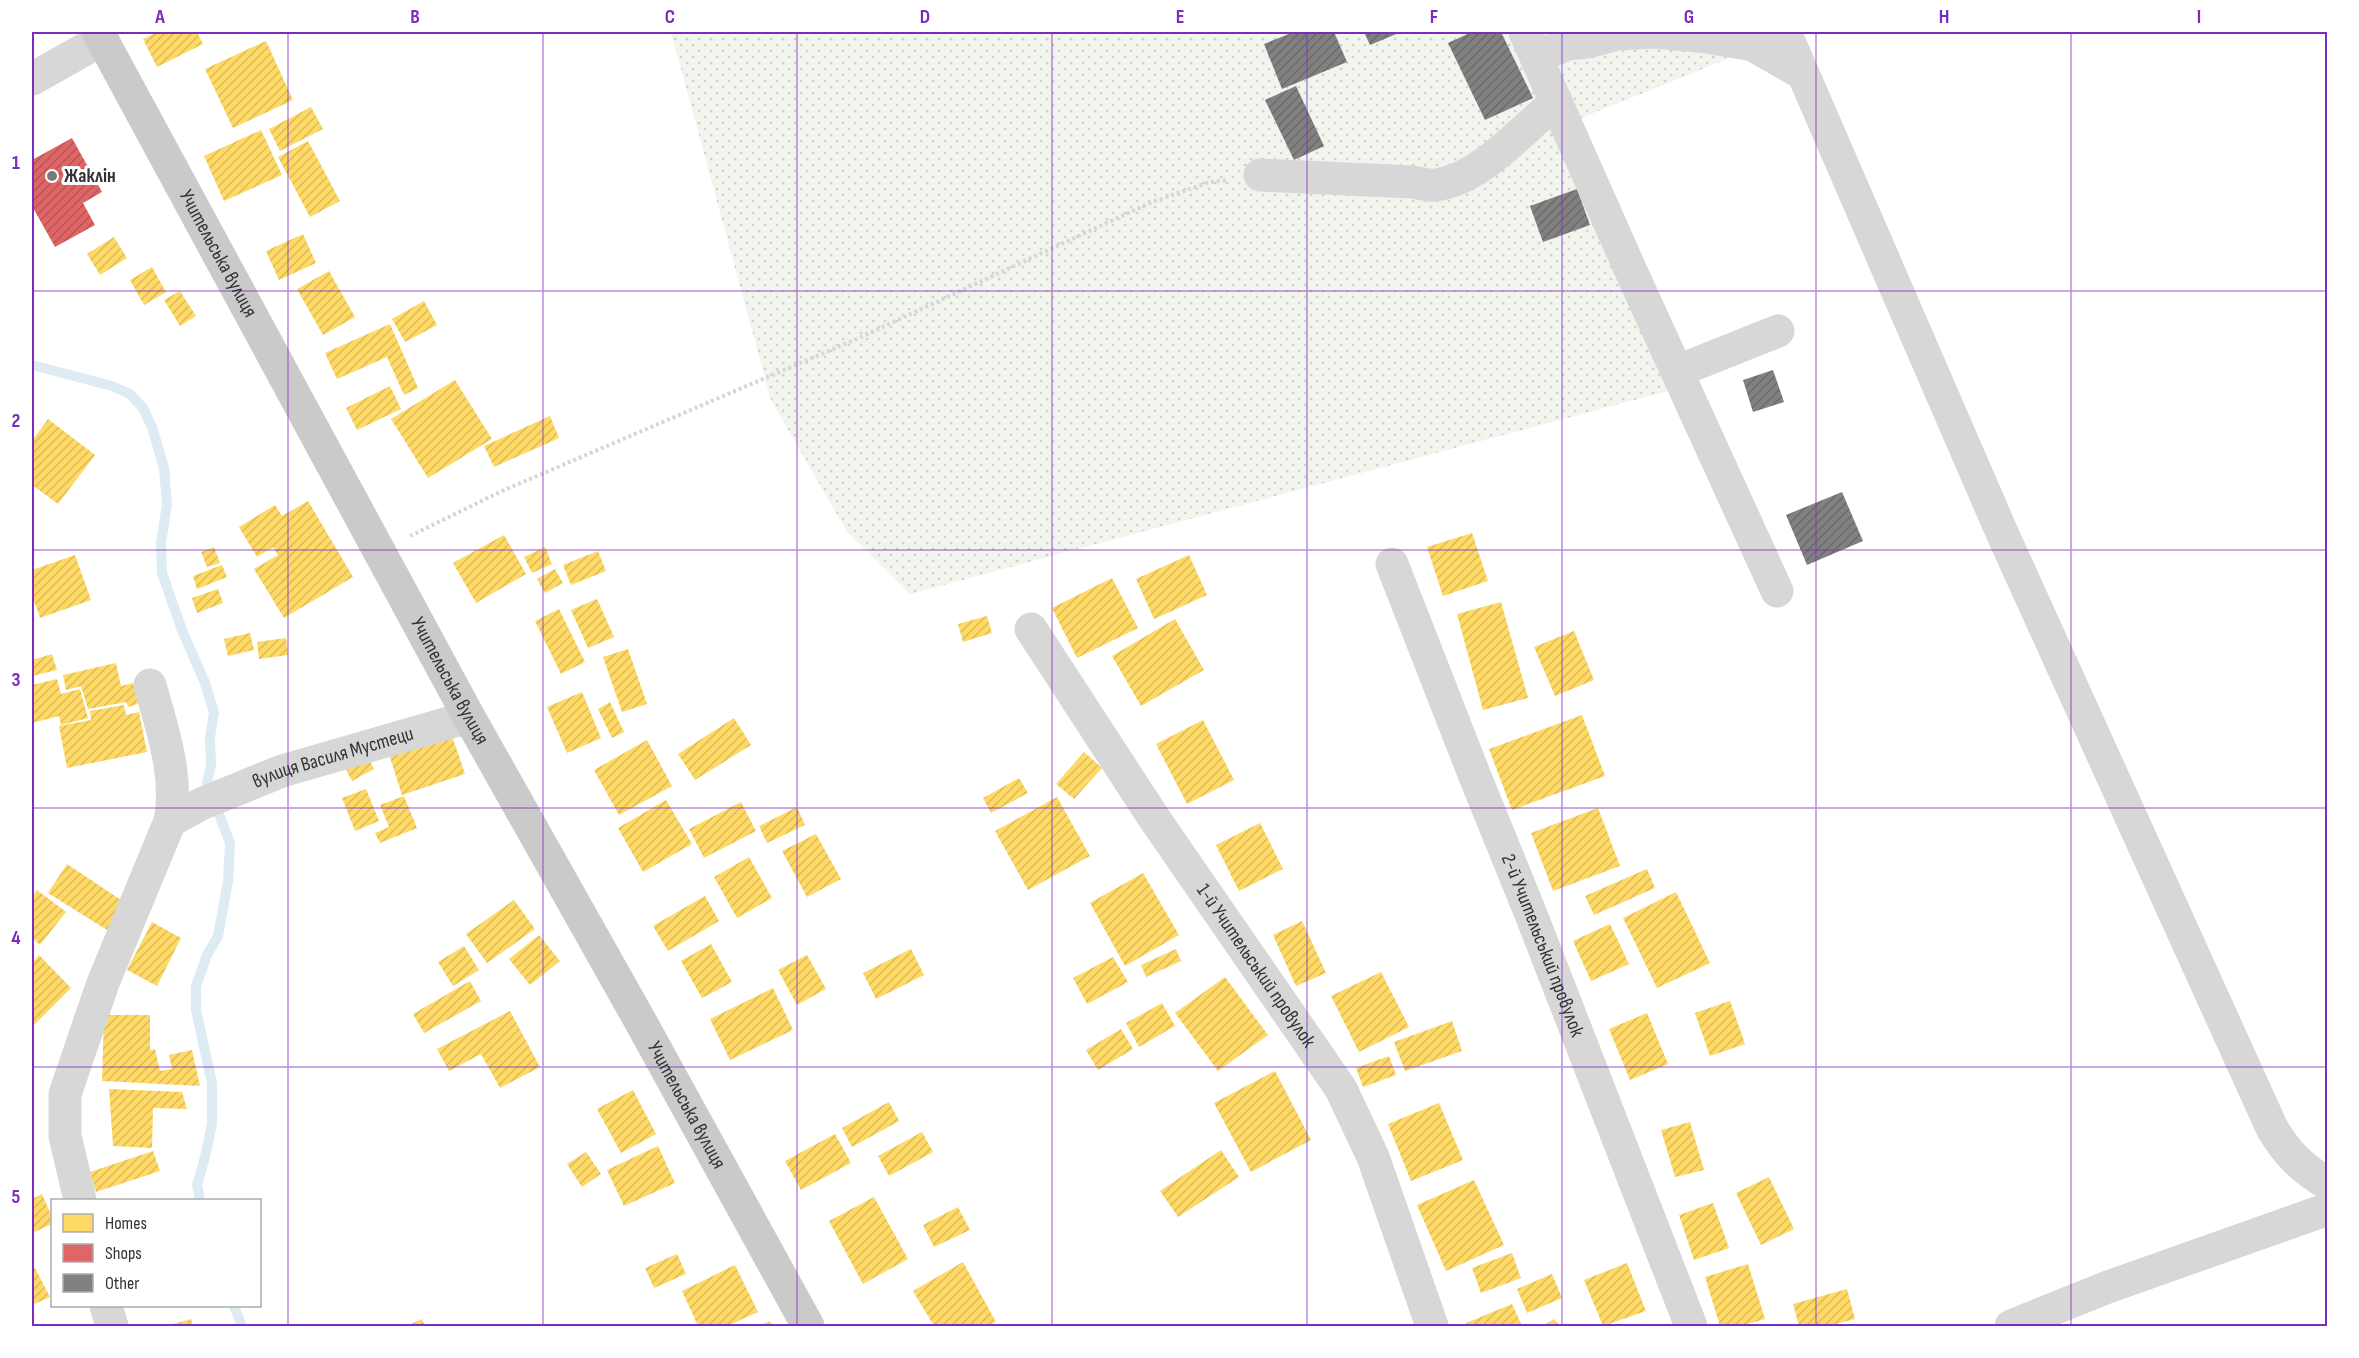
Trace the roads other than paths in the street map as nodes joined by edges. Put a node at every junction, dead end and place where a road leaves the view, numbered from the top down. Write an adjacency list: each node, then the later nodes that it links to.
1 (1785, 32): 4 (street)
2 (100, 35): 5 (street); 14 (main road, Учительська вулиця)
3 (1531, 44): 4 (street); 6 (street)
4 (1803, 74): 16 (street)
5 (32, 79)
6 (1556, 102): 7 (street); 9 (street)
7 (1260, 175)
8 (1778, 332): 9 (street)
9 (1678, 371): 11 (street)
10 (1392, 564): 23 (street, 2-й Учительський провулок)
11 (1777, 591)
12 (1031, 629): 22 (street, 1-й Учительський провулок)
13 (150, 685): 15 (street)
14 (469, 717): 15 (street, вулиця Василя Мустеци); 21 (main road, Учительська вулиця)
15 (170, 821): 17 (street)
16 (2328, 1184)
17 (80, 1199)
18 (2328, 1209): 24 (street)
19 (107, 1307): 20 (street)
20 (112, 1326)
21 (808, 1326)
22 (1432, 1326)
23 (1690, 1326)
24 (2011, 1326)

